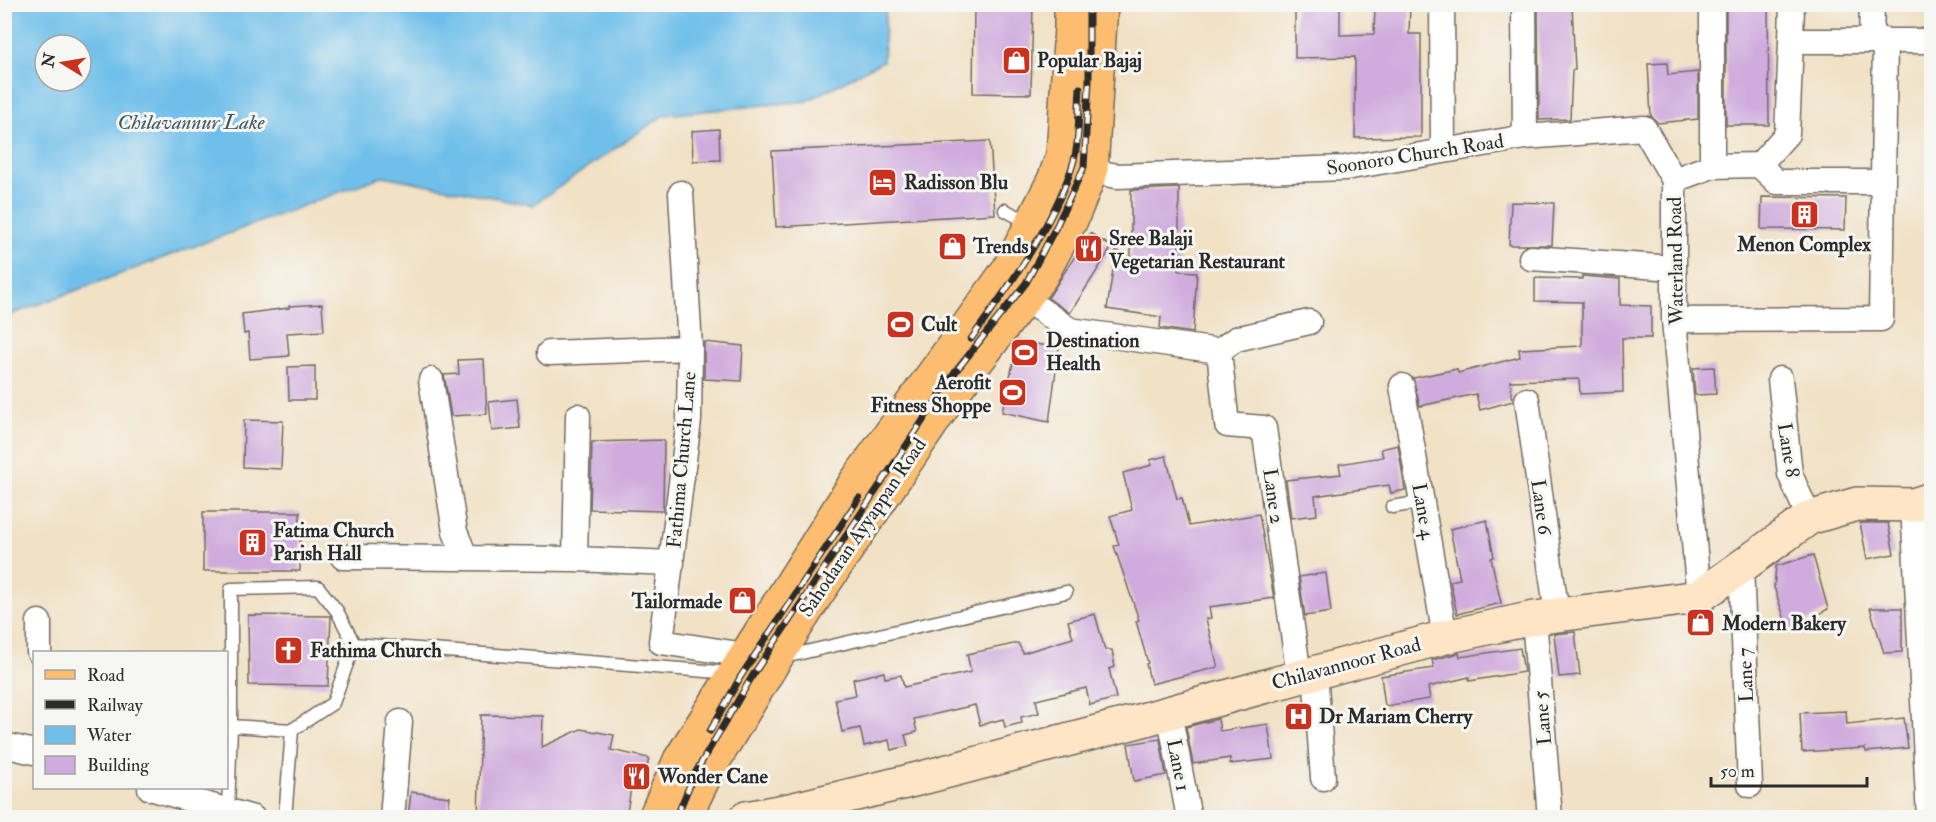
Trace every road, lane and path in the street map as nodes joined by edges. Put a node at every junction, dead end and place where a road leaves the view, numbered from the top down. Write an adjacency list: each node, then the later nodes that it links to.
1 (1071, 4): 48 (main road, Sahodaran Ayyappan Road)
2 (1101, 4): 15 (main road, Sahodaran Ayyappan Road)
3 (1442, 4): 12 (street)
4 (1524, 4): 11 (street)
5 (1712, 4): 14 (street)
6 (1792, 4): 9 (street)
7 (1872, 4): 8 (street)
8 (1878, 40): 9 (street); 10 (street); 17 (street)
9 (1791, 41): 13 (street)
10 (1932, 41)
11 (1525, 137): 12 (street, Soonoro Church Road); 16 (street, Soonoro Church Road)
12 (1443, 150): 15 (street, Soonoro Church Road)
13 (1759, 165): 14 (street, Waterland Road); 17 (street)
14 (1712, 166): 16 (street, Waterland Road)
15 (1091, 171): 21 (main road, Sahodaran Ayyappan Road)
16 (1674, 180): 20 (street, Waterland Road)
17 (1883, 182): 22 (street)
18 (681, 193): 24 (street, Fathima Church Lane)
19 (1531, 258): 20 (street)
20 (1674, 268): 22 (street, Waterland Road)
21 (1025, 298): 25 (street); 48 (main road, Sahodaran Ayyappan Road)
22 (1674, 320): 42 (street, Waterland Road)
23 (1309, 322): 25 (street)
24 (690, 348): 26 (street); 39 (street, Fathima Church Lane)
25 (1220, 351): 49 (street, Lane 2)
26 (549, 353)
27 (1780, 379): 35 (street, Lane 8)
28 (431, 380): 37 (street)
29 (1402, 386): 32 (street, Lane 4)
30 (1527, 400): 43 (street, Lane 6)
31 (578, 416): 38 (street)
32 (1423, 502): 34 (lane); 45 (street, Lane 4)
33 (1922, 502): 35 (street, Chilavannoor Road); 68 (street)
34 (1392, 507)
35 (1809, 518): 40 (street, Chilavannoor Road)
36 (343, 557): 37 (street)
37 (466, 558): 38 (street)
38 (575, 559): 39 (street)
39 (672, 563): 48 (street, Fathima Church Lane)
40 (1741, 566): 42 (street, Chilavannoor Road); 57 (street, Lane 7)
41 (1066, 592): 48 (lane)
42 (1699, 597): 43 (street, Chilavannoor Road)
43 (1546, 616): 45 (street, Chilavannoor Road); 67 (street, Lane 5)
44 (39, 622): 47 (street)
45 (1445, 637): 49 (street, Chilavannoor Road)
46 (354, 644): 48 (lane); 52 (lane); 53 (lane)
47 (39, 651)
48 (751, 662): 63 (main road, Sahodaran Ayyappan Road); 64 (main road, Sahodaran Ayyappan Road)
49 (1307, 674): 50 (street, Chilavannoor Road); 56 (street)
50 (1169, 712): 65 (street, Chilavannoor Road); 66 (street, Lane 1)
51 (400, 722): 62 (street)
52 (231, 726): 53 (lane); 59 (lane)
53 (292, 730): 61 (lane)
54 (4, 745): 55 (street)
55 (33, 752)
56 (1323, 778)
57 (1750, 785)
58 (153, 789): 59 (street)
59 (228, 811): 60 (street)
60 (253, 818)
61 (285, 818)
62 (392, 818)
63 (655, 818)
64 (684, 818)
65 (746, 818)
66 (1189, 818)
67 (1550, 818)
68 (1929, 818)

